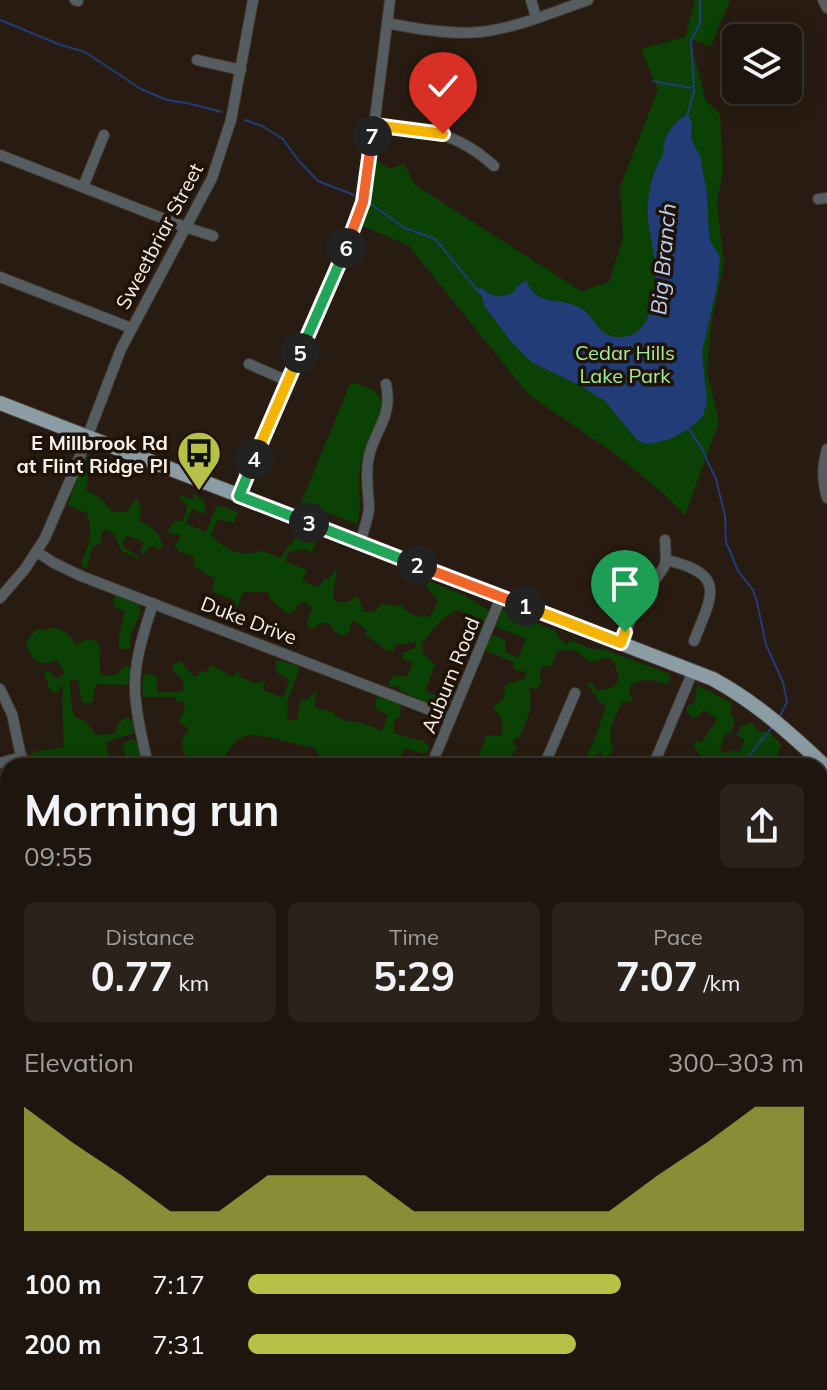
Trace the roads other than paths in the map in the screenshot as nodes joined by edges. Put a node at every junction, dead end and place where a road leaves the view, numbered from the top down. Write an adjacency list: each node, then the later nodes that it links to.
1 (253, 0): 10 (street, Sweetbriar Street)
2 (390, 0): 8 (street)
3 (531, 0): 7 (street)
4 (588, 0): 7 (street)
5 (823, 0): 6 (street)
6 (827, 8)
7 (536, 17): 8 (street)
8 (387, 23): 11 (street)
9 (197, 60): 10 (street)
10 (241, 70): 16 (street, Sweetbriar Street)
11 (374, 125): 14 (street); 21 (street)
12 (104, 135): 15 (street)
13 (0, 155): 15 (street)
14 (494, 166)
15 (83, 187): 16 (street)
16 (185, 227): 17 (street); 19 (street, Sweetbriar Street)
17 (213, 236)
18 (0, 277): 19 (street)
19 (131, 328): 24 (street, Sweetbriar Street)
20 (249, 364): 21 (street)
21 (288, 381): 26 (street)
22 (386, 384): 29 (street)
23 (0, 403): 24 (main road)
24 (87, 437): 26 (main road); 30 (street, Sweetbriar Street)
25 (827, 449): 27 (street)
26 (239, 496): 29 (main road)
27 (827, 498)
28 (665, 540): 31 (street)
29 (360, 543): 32 (main road)
30 (37, 552): 33 (street, Sweetbriar Street); 34 (street, Duke Drive)
31 (666, 560): 35 (street); 36 (street)
32 (501, 597): 36 (main road); 40 (street, Auburn Road)
33 (0, 598)
34 (153, 603): 40 (street, Duke Drive); 42 (street)
35 (694, 641)
36 (621, 643): 37 (main road)
37 (693, 671): 45 (street); 46 (main road)
38 (0, 689): 41 (street)
39 (575, 693): 44 (street)
40 (451, 718): 43 (street, Auburn Road)
41 (21, 758)
42 (146, 758)
43 (434, 758)
44 (547, 758)
45 (656, 758)
46 (816, 758)

